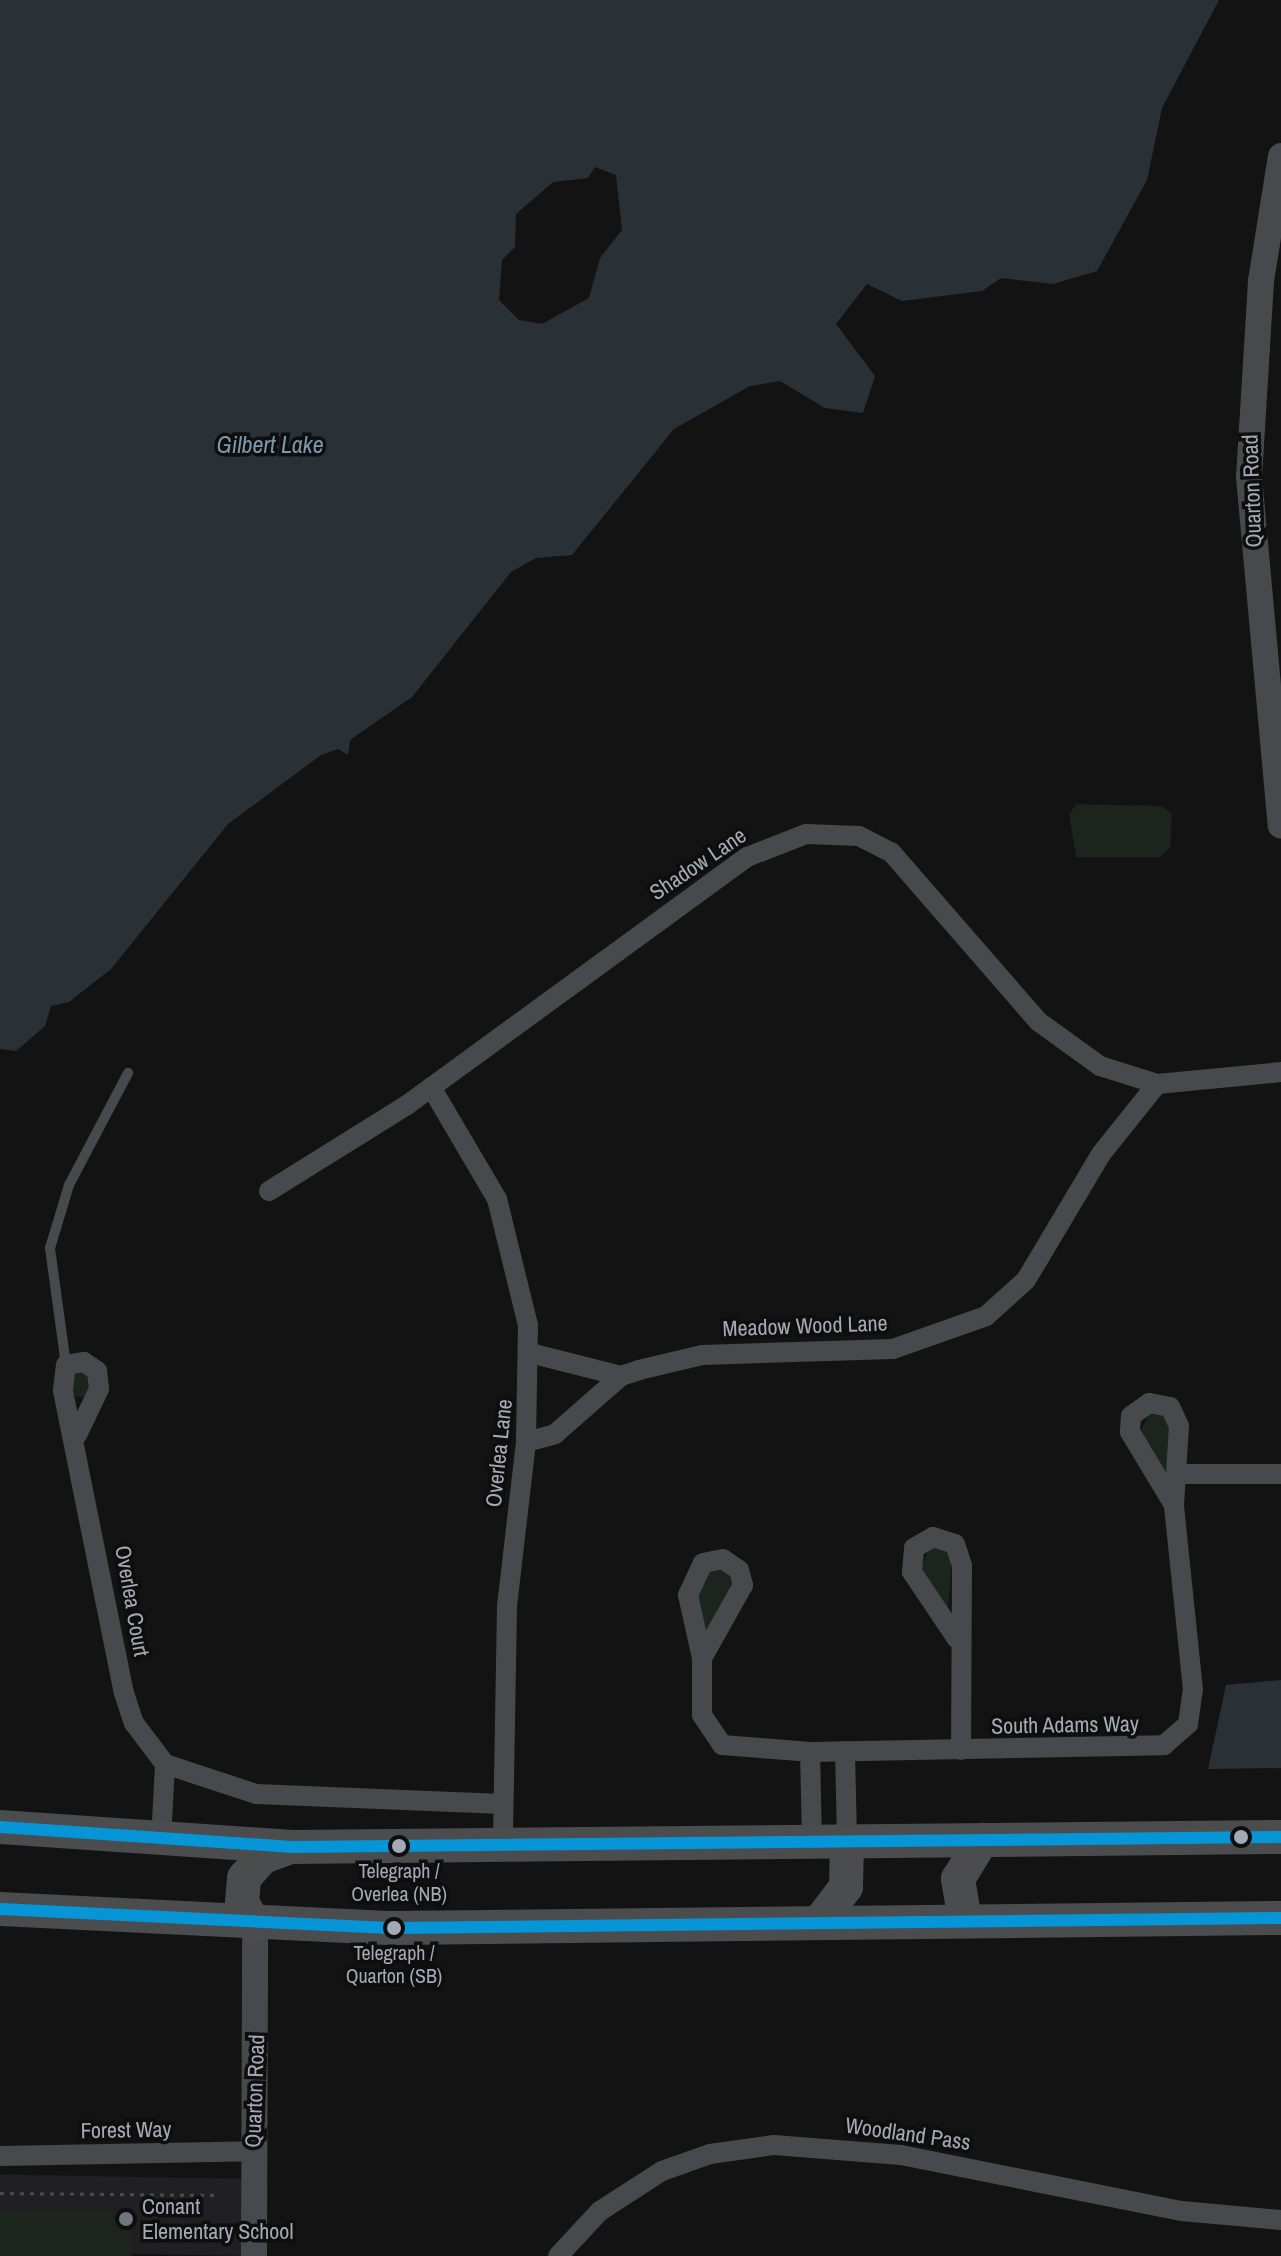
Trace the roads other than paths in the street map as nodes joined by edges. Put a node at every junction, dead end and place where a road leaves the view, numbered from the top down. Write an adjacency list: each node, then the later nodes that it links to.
1 (1281, 156): 2 (street, Quarton Road)
2 (1276, 732): 3 (street, Quarton Road)
3 (1281, 826)
4 (1281, 1072): 6 (street, Shadow Lane)
5 (128, 1073): 10 (lane)
6 (1157, 1084): 7 (street, Shadow Lane); 11 (street, Meadow Wood Lane)
7 (431, 1087): 8 (street, Shadow Lane); 9 (street, Overlea Lane)
8 (269, 1191)
9 (530, 1353): 11 (street, Meadow Wood Lane); 13 (street, Overlea Lane)
10 (66, 1365): 12 (street, Overlea Court); 12 (street)
11 (621, 1376): 13 (street, Meadow Wood Lane)
12 (77, 1435): 22 (street, Overlea Court)
13 (526, 1442): 23 (street, Overlea Lane)
14 (1181, 1474): 15 (street); 16 (street, South Adams Way); 16 (street, South Adams Way)
15 (1281, 1474)
16 (1174, 1505): 19 (street, South Adams Way)
17 (957, 1639): 19 (street)
18 (702, 1658): 21 (street, South Adams Way)
19 (961, 1750): 20 (street, South Adams Way)
20 (845, 1751): 21 (street, South Adams Way); 29 (street)
21 (810, 1752): 28 (street)
22 (165, 1764): 23 (street); 27 (street)
23 (503, 1804): 30 (street, Overlea Lane)
24 (0, 1827): 27 (highway)
25 (1281, 1837): 26 (highway)
26 (982, 1840): 29 (highway); 34 (highway)
27 (161, 1841): 31 (highway)
28 (812, 1842): 29 (highway); 30 (highway)
29 (847, 1842): 35 (highway)
30 (503, 1846): 31 (highway)
31 (292, 1847): 36 (highway)
32 (0, 1909): 36 (highway)
33 (1281, 1918): 34 (highway)
34 (965, 1920): 35 (highway)
35 (820, 1921): 36 (highway)
36 (255, 1926): 37 (street, Quarton Road)
37 (253, 2151): 38 (street, Forest Way); 40 (street, Quarton Road)
38 (0, 2156)
39 (1281, 2220): 41 (street, Woodland Pass)
40 (254, 2256)
41 (558, 2256)

